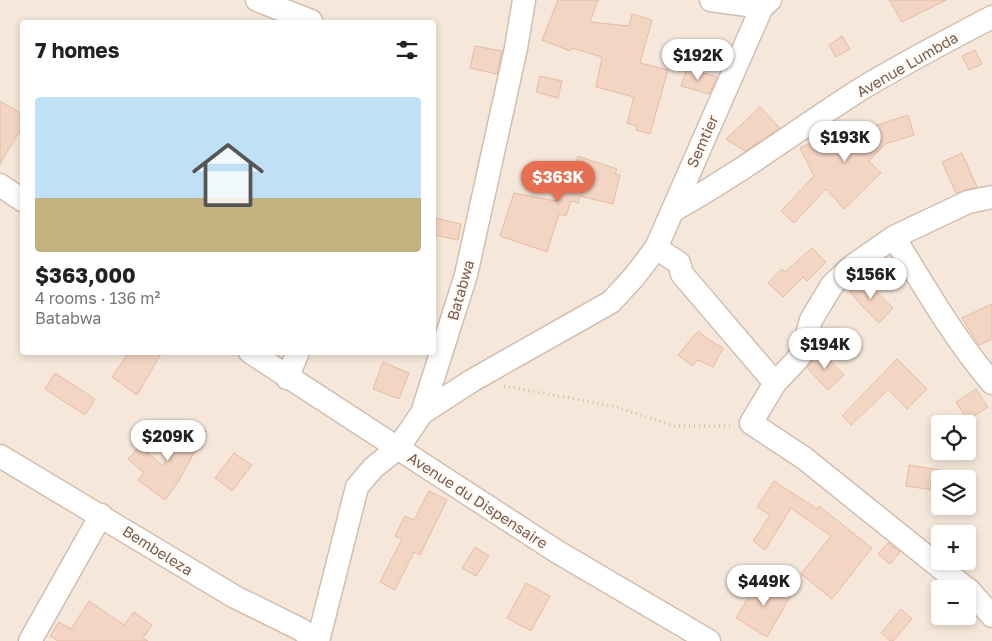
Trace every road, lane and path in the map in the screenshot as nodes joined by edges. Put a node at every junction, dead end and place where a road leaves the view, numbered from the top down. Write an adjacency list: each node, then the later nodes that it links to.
1 (257, 0): 5 (street)
2 (524, 0): 19 (street, Batabwa)
3 (711, 0): 4 (street)
4 (766, 3): 10 (street, Semtier)
5 (311, 14)
6 (992, 17): 10 (street, Avenue Lumbda)
7 (0, 185): 9 (street)
8 (992, 197): 11 (street)
9 (20, 199)
10 (672, 211): 12 (street, Semtier)
11 (894, 237): 17 (street); 18 (street)
12 (656, 248): 16 (street, Semtier); 17 (street)
13 (254, 355): 15 (street, Avenue du Dispensaire)
14 (297, 355): 15 (street)
15 (287, 378): 21 (street, Avenue du Dispensaire)
16 (473, 380): 19 (street, Semtier); 20 (path)
17 (774, 383): 20 (street)
18 (992, 383)
19 (422, 413): 21 (street, Batabwa)
20 (751, 423): 24 (street)
21 (398, 448): 28 (street, Batabwa); 29 (street, Avenue du Dispensaire)
22 (0, 456): 23 (street, Bembeleza)
23 (101, 515): 27 (street); 28 (street, Bembeleza)
24 (956, 580)
25 (976, 599): 26 (street)
26 (992, 616)
27 (30, 641)
28 (317, 641)
29 (709, 641)

